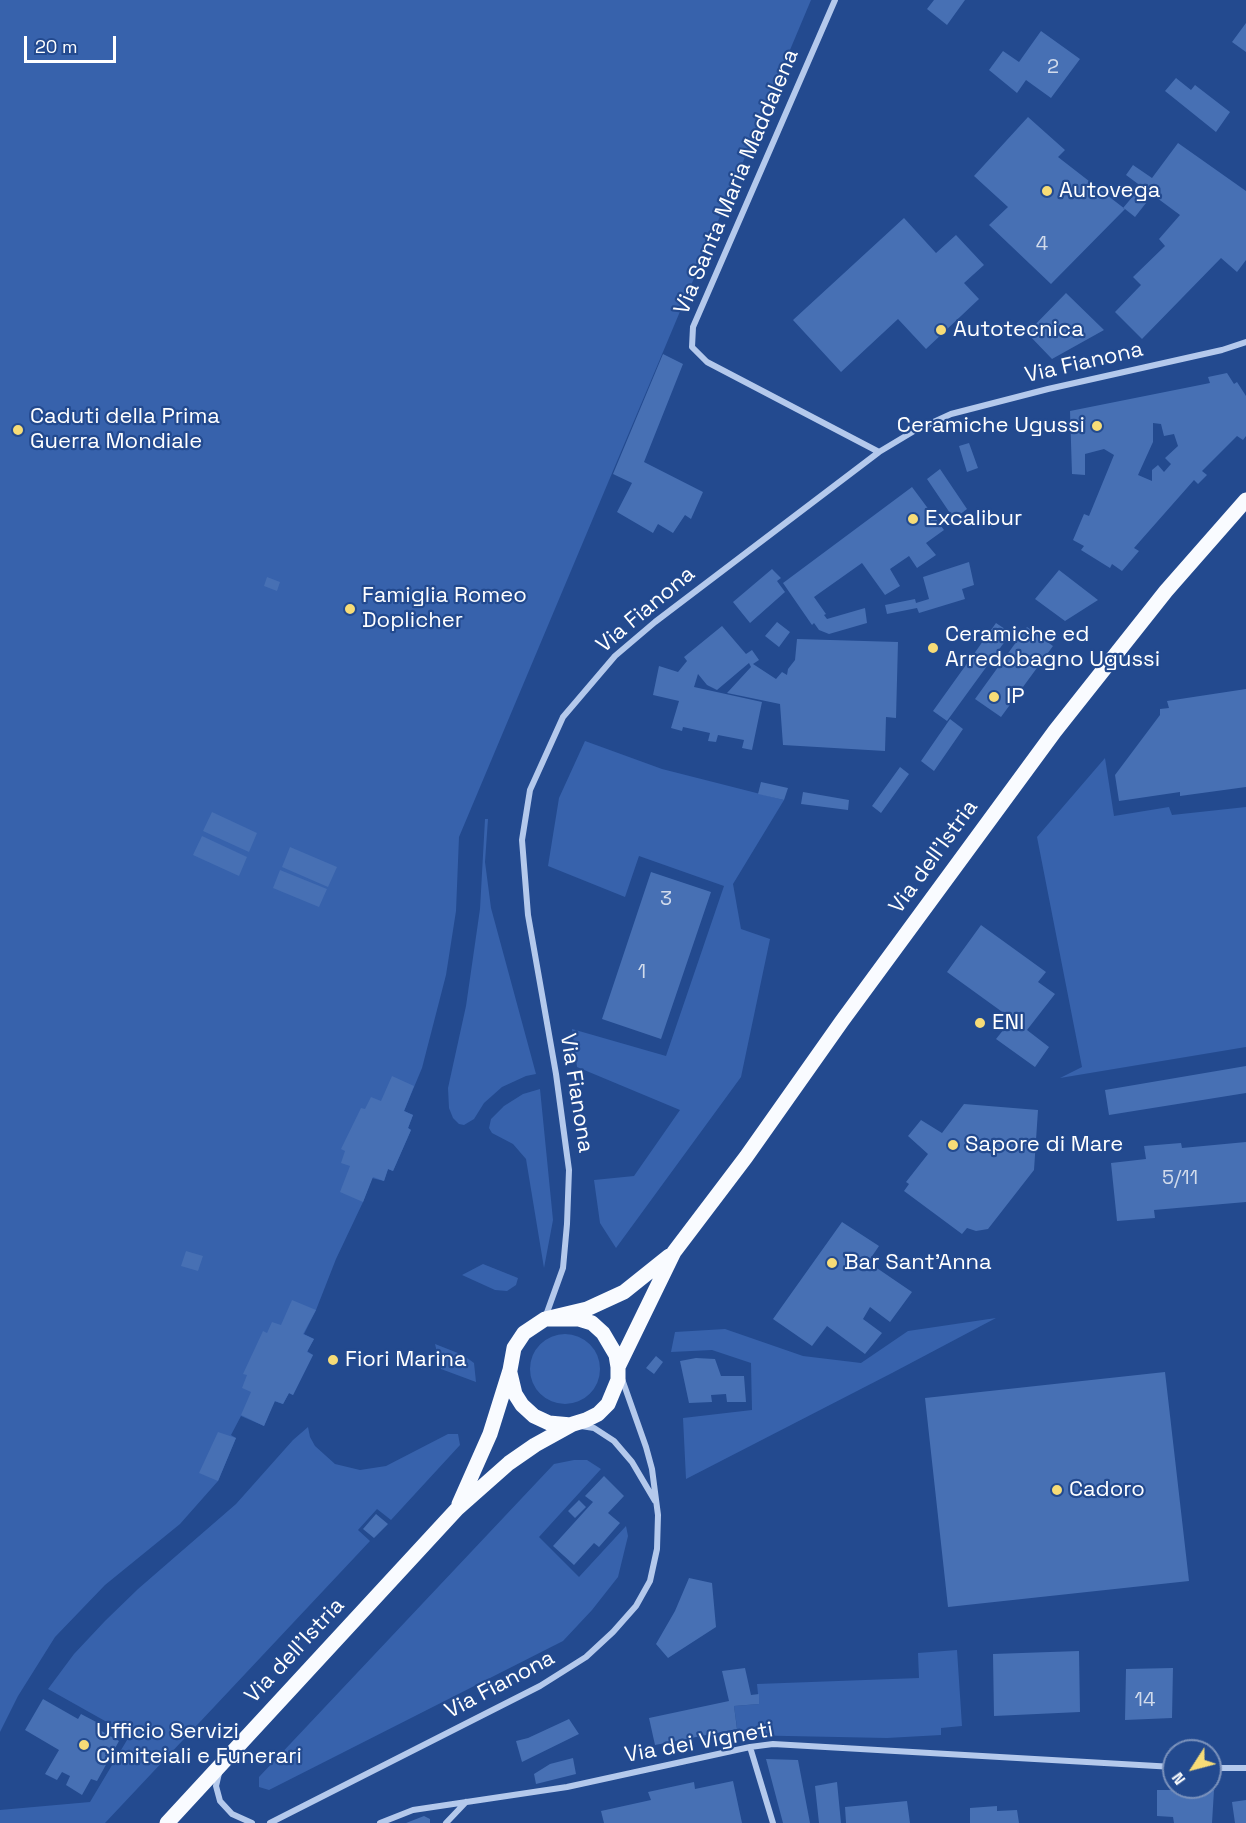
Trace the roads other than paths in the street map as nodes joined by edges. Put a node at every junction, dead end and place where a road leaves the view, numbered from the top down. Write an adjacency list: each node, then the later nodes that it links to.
1 (835, 0): 3 (street, Via Santa Maria Maddalena)
2 (1246, 342): 3 (street, Via Fianona)
3 (879, 452): 6 (street, Via Fianona)
4 (1246, 500): 5 (main road, Via dell'Istria)
5 (674, 1252): 6 (main road, Via dell'Istria); 7 (main road, Via dell'Istria)
6 (545, 1319): 7 (main road); 8 (main road, Via dell'Istria)
7 (618, 1367): 9 (main road, Via dell'Istria); 10 (street, Via Fianona)
8 (510, 1370): 9 (main road); 11 (main road, Via dell'Istria)
9 (573, 1424): 10 (street); 11 (main road, Via dell'Istria)
10 (657, 1504): 20 (street, Via Fianona)
11 (457, 1509): 13 (main road, Via dell'Istria)
12 (750, 1747): 14 (street, Via dei Vigneti); 17 (street, Via dei Vigneti); 23 (street)
13 (220, 1766): 18 (main road, Via dell'Istria); 19 (street)
14 (1162, 1766)
15 (1222, 1768): 16 (street)
16 (1246, 1768)
17 (467, 1802): 21 (street, Via dei Vigneti); 22 (street)
18 (167, 1823)
19 (252, 1823)
20 (270, 1823)
21 (380, 1823)
22 (446, 1823)
23 (773, 1823)

